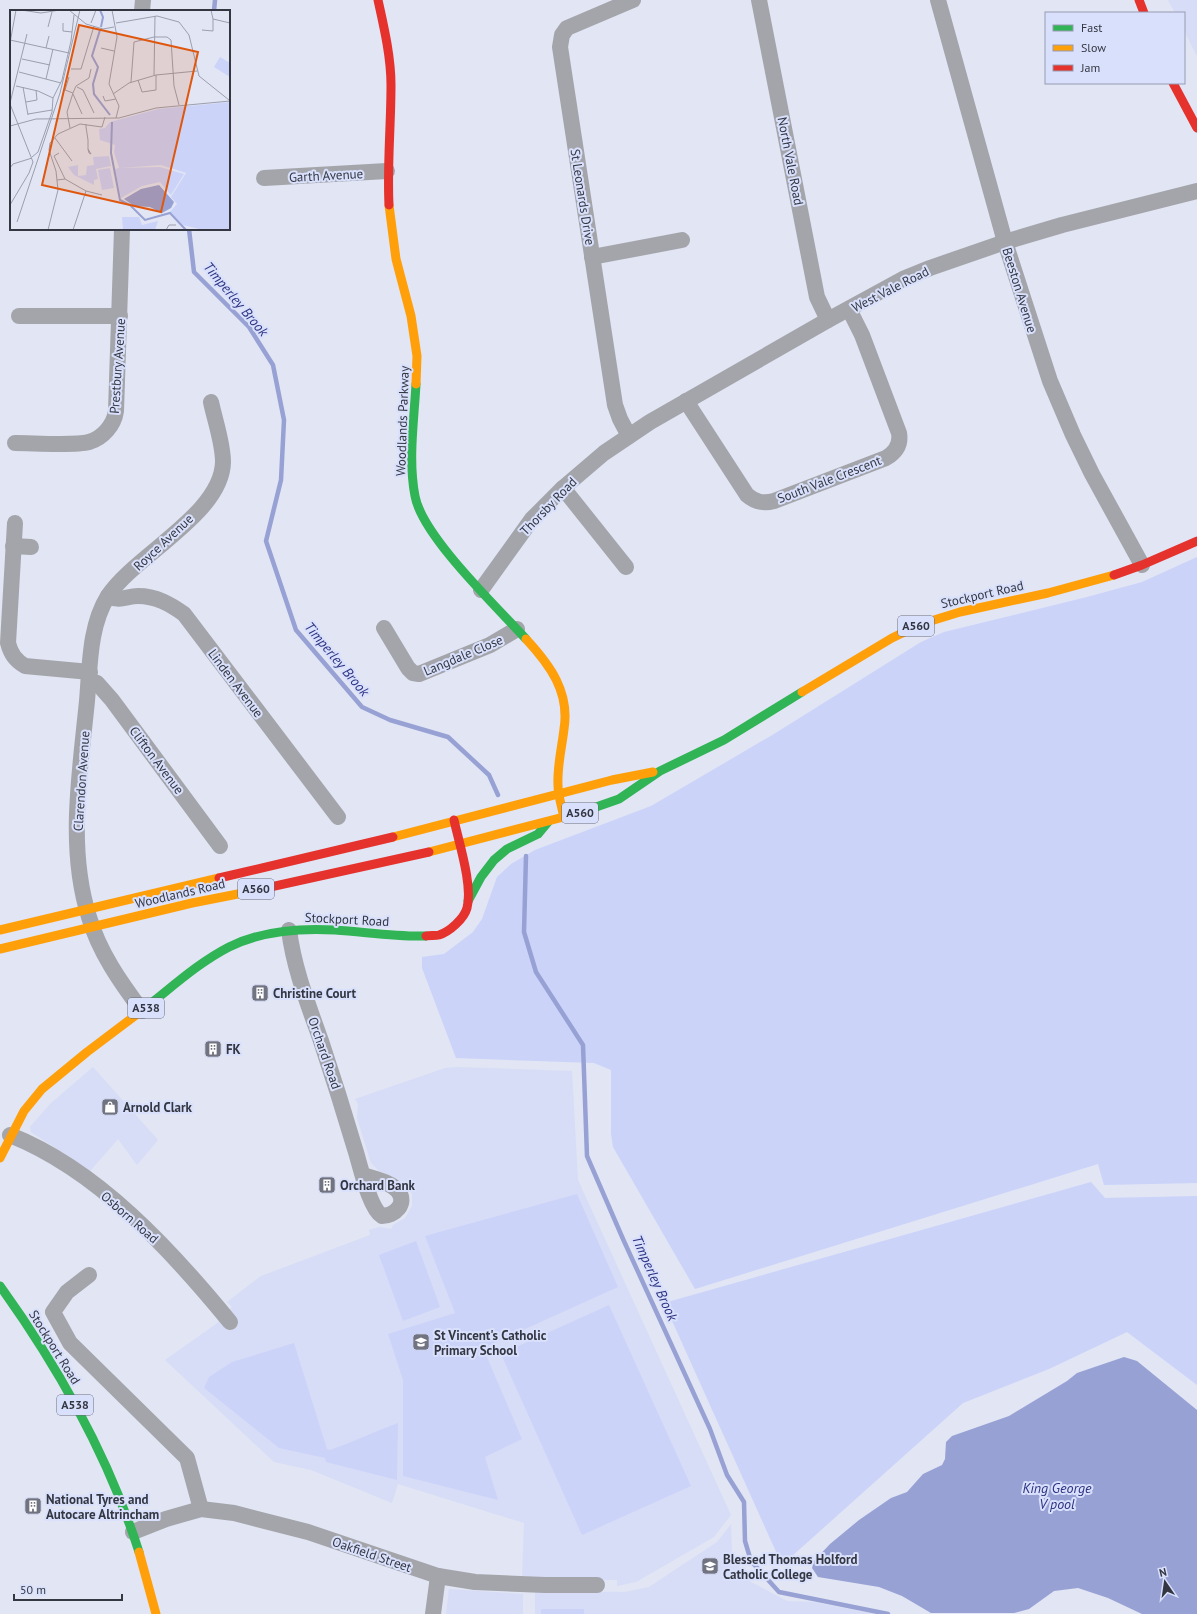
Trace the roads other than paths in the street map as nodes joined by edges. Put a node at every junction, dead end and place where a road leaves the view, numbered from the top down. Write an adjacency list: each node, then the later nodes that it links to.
1 (378, 0): 9 (main road, Woodlands Parkway)
2 (633, 0): 15 (street, St Leonards Drive)
3 (759, 0): 19 (street, North Vale Road)
4 (938, 0): 14 (street, Beeston Avenue)
5 (1139, 0): 6 (main road)
6 (1144, 12)
7 (1174, 84): 8 (main road)
8 (1197, 128)
9 (387, 171): 10 (street, Garth Avenue); 31 (main road, Woodlands Parkway)
10 (264, 178)
11 (1197, 191): 14 (street, West Vale Road)
12 (122, 230): 18 (street, Prestbury Avenue)
13 (682, 240): 15 (street)
14 (1005, 242): 16 (street, West Vale Road); 29 (street, Beeston Avenue)
15 (592, 257): 22 (street, St Leonards Drive)
16 (849, 309): 19 (street, West Vale Road); 20 (street, South Vale Crescent)
17 (19, 316): 18 (street)
18 (120, 316): 23 (street, Prestbury Avenue)
19 (828, 320): 20 (street, West Vale Road)
20 (686, 401): 22 (street, West Vale Road)
21 (210, 402): 32 (street, Royce Avenue)
22 (629, 436): 24 (street, Thorsby Road)
23 (15, 443)
24 (563, 488): 30 (street); 31 (street, Thorsby Road)
25 (15, 523): 27 (street)
26 (1197, 541): 29 (main road, Stockport Road / A560)
27 (13, 546): 28 (street); 35 (street)
28 (30, 547)
29 (1142, 565): 36 (main road, Stockport Road / A560)
30 (626, 567)
31 (481, 590): 34 (main road, Woodlands Parkway)
32 (108, 596): 35 (street, Royce Avenue); 38 (street, Linden Avenue)
33 (384, 628): 34 (street, Langdale Close)
34 (517, 629): 37 (main road, Woodlands Parkway)
35 (90, 676): 43 (street, Clifton Avenue); 48 (street, Clarendon Avenue)
36 (660, 771): 37 (main road, Stockport Road / A560); 39 (main road, Stockport Road / A560)
37 (559, 794): 39 (main road, Woodlands Parkway); 40 (main road, Stockport Road / A560)
38 (338, 817)
39 (564, 818): 41 (main road, Stockport Road / A560)
40 (454, 820): 42 (main road, Stockport Road / A538); 45 (main road, Woodlands Road / A560)
41 (548, 822): 42 (main road, Stockport Road / A560); 44 (main road)
42 (460, 845): 44 (main road, Stockport Road / A538); 47 (main road, Woodlands Road / A560)
43 (220, 846)
44 (468, 901): 46 (main road, Stockport Road / A538)
45 (0, 930)
46 (289, 930): 48 (main road, Stockport Road / A538); 51 (street, Orchard Road)
47 (0, 949)
48 (142, 1011): 49 (main road, Stockport Road / A538)
49 (10, 1136): 50 (main road, Stockport Road / A538); 54 (street, Osborn Road)
50 (0, 1158)
51 (364, 1176)
52 (89, 1276): 55 (street)
53 (0, 1286): 56 (main road, Stockport Road / A538)
54 (230, 1322)
55 (201, 1509): 56 (street, Oakfield Street); 57 (street, Oakfield Street)
56 (133, 1532): 59 (main road, A538)
57 (438, 1576): 58 (street, Oakfield Street); 60 (street)
58 (597, 1585)
59 (156, 1614)
60 (433, 1614)

